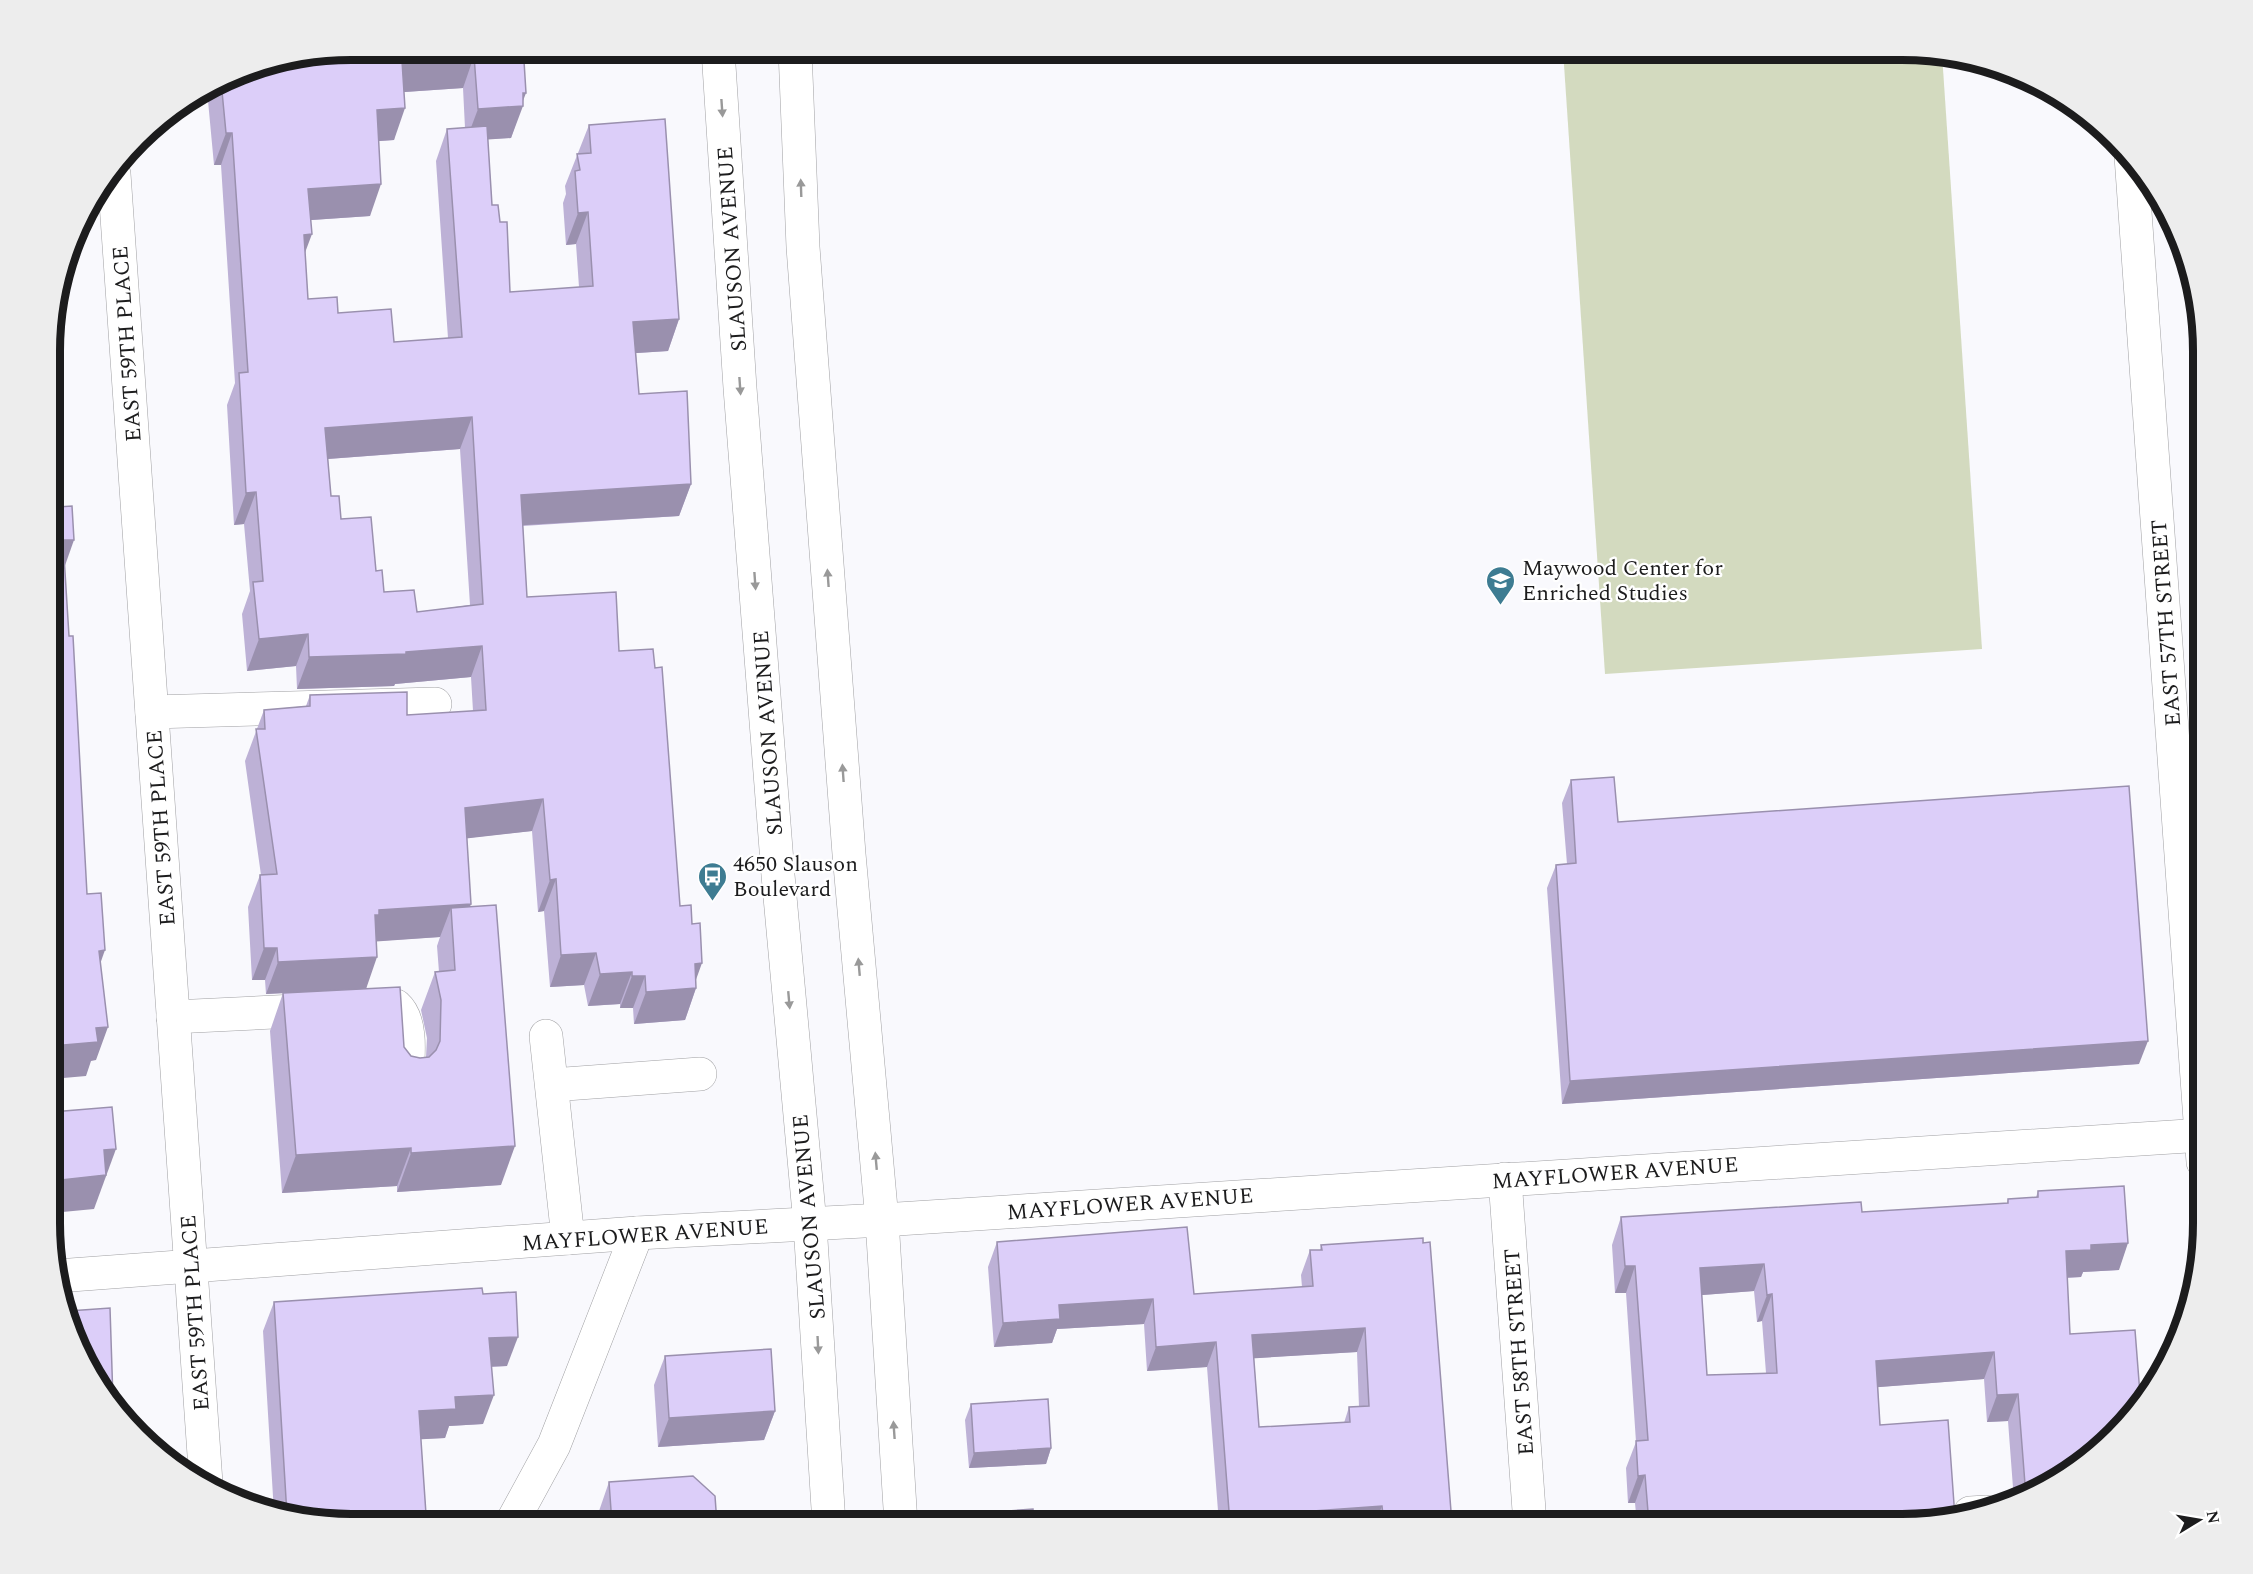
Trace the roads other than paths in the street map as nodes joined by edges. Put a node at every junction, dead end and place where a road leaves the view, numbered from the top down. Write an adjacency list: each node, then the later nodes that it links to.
1 (719, 60): 17 (street, SLAUSON AVENUE, one-way to 17)
2 (795, 60): 16 (street, one-way to 2)
3 (2132, 173): 7 (street, EAST 57TH STREET)
4 (115, 181): 6 (street, EAST 59TH PLACE)
5 (435, 704): 6 (street)
6 (152, 712): 9 (street, EAST 59TH PLACE)
7 (2192, 867): 8 (street, EAST 57TH STREET)
8 (2193, 895)
9 (173, 1017): 12 (street); 20 (street, EAST 59TH PLACE)
10 (546, 1036): 13 (street)
11 (700, 1074): 13 (street)
12 (407, 1078)
13 (552, 1085): 19 (street)
14 (2193, 1144): 15 (street, MAYFLOWER AVENUE)
15 (1505, 1179): 16 (street, MAYFLOWER AVENUE); 26 (street, EAST 58TH STREET)
16 (882, 1220): 17 (street, MAYFLOWER AVENUE); 25 (street, one-way to 16)
17 (810, 1224): 18 (street, MAYFLOWER AVENUE); 24 (street, SLAUSON AVENUE, one-way to 24)
18 (637, 1233): 19 (street, MAYFLOWER AVENUE); 23 (street)
19 (568, 1238): 20 (street, MAYFLOWER AVENUE)
20 (190, 1266): 21 (street, MAYFLOWER AVENUE); 22 (street, EAST 59TH PLACE)
21 (65, 1275)
22 (205, 1475)
23 (516, 1514)
24 (828, 1514)
25 (900, 1514)
26 (1529, 1514)

